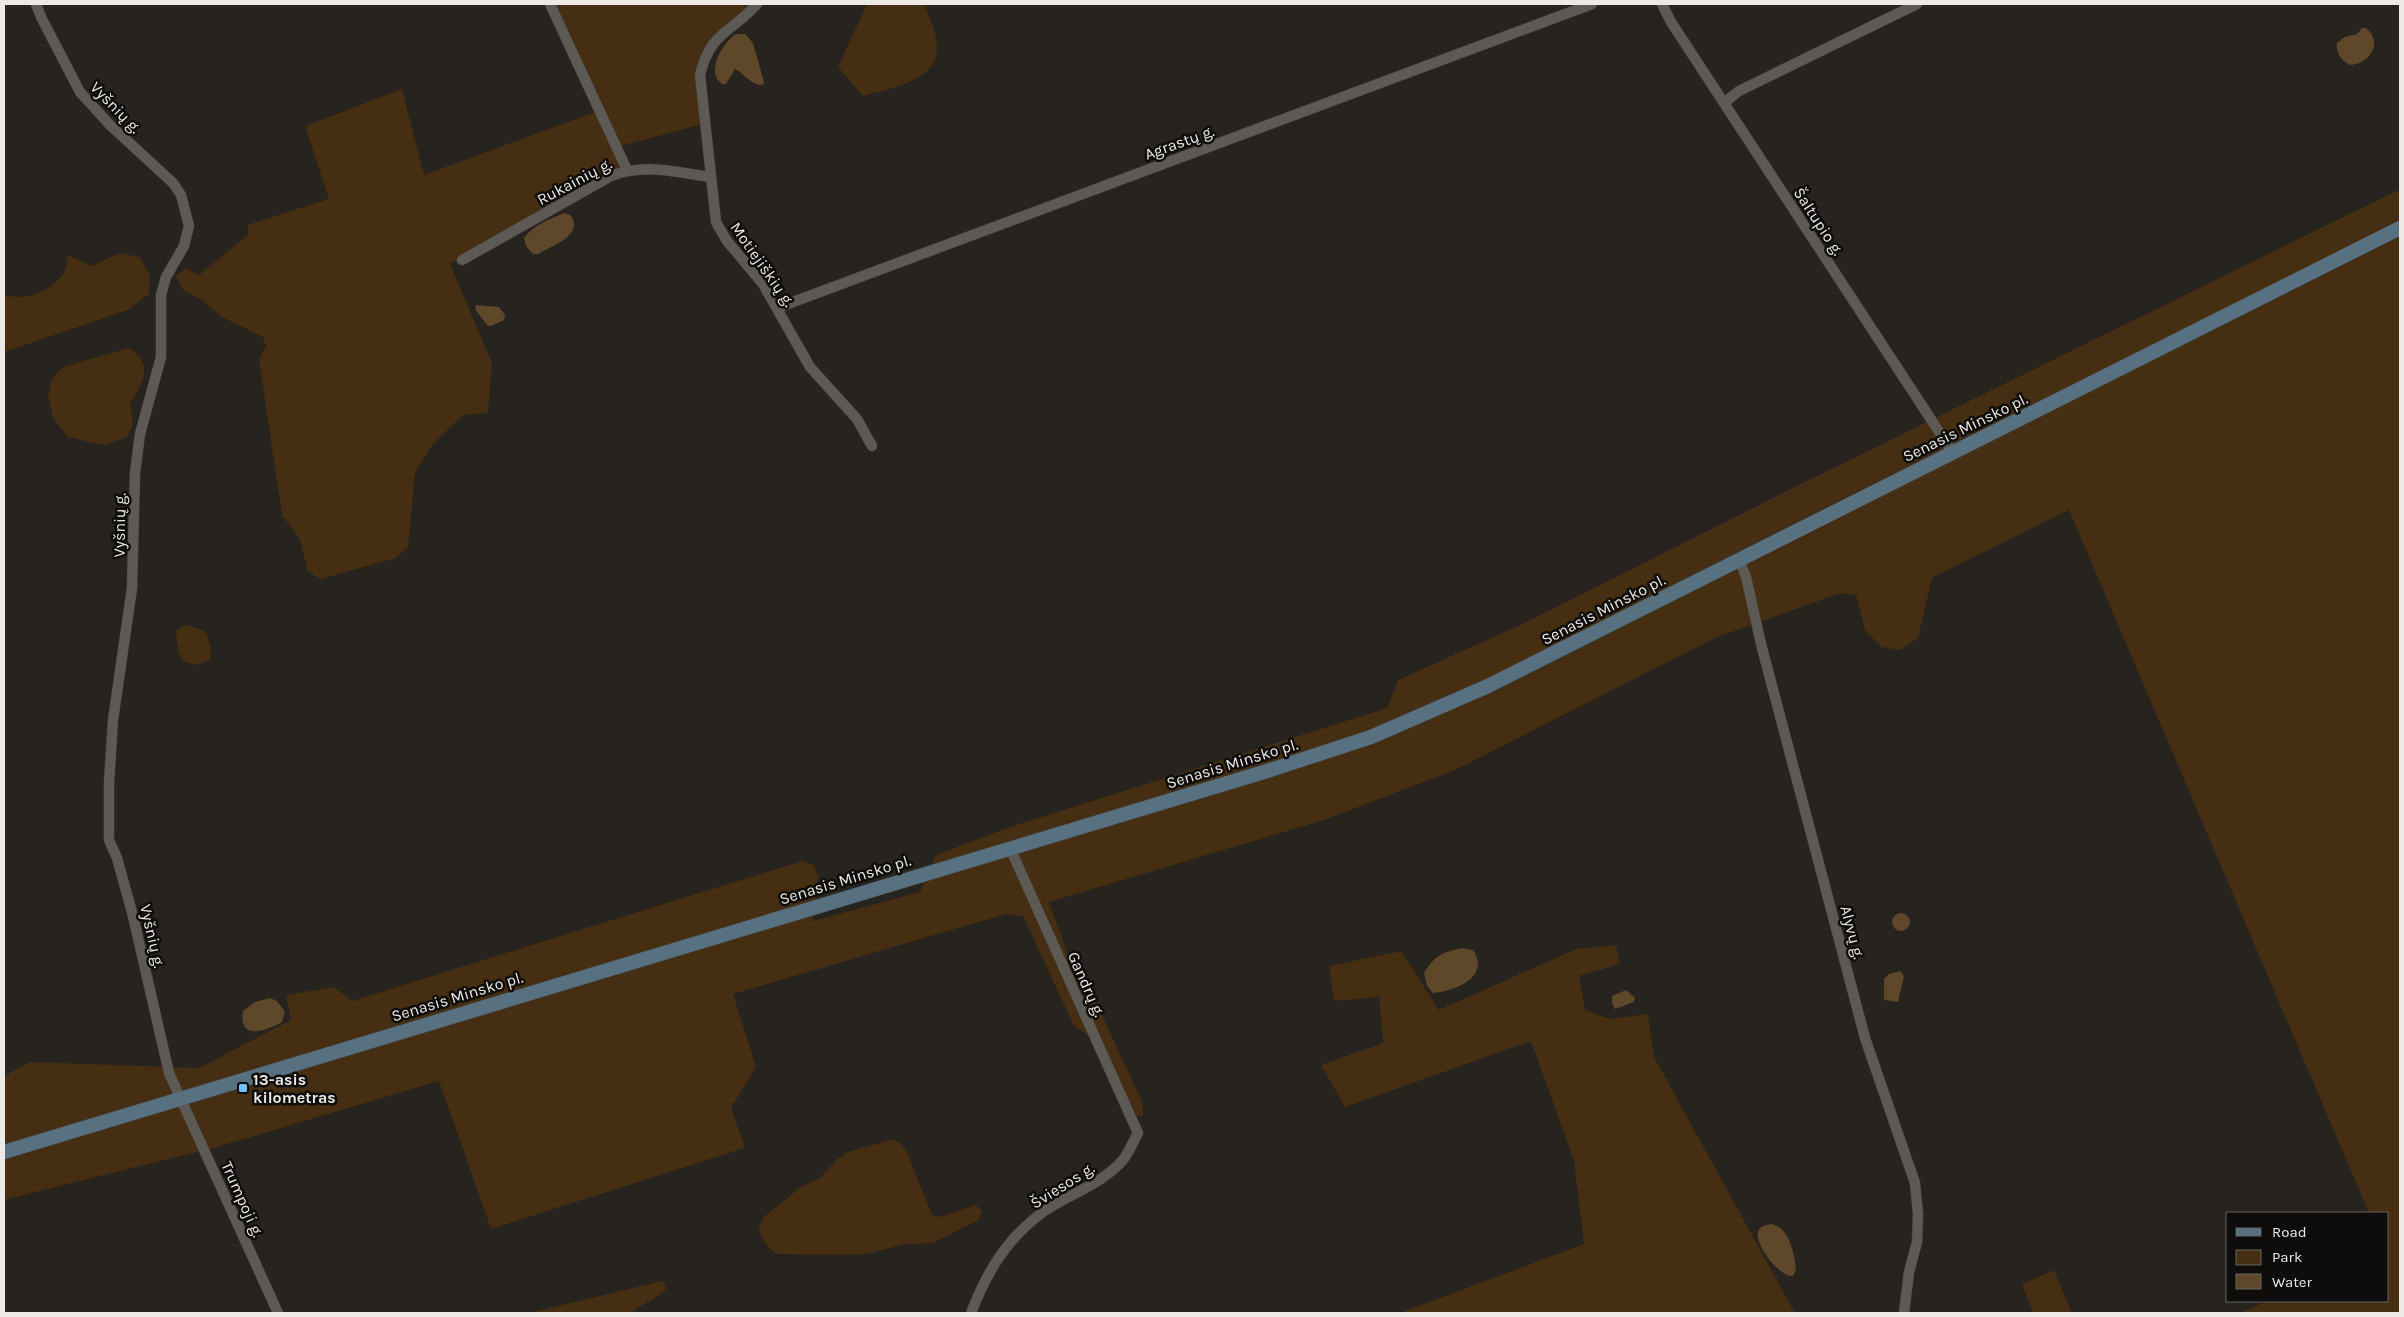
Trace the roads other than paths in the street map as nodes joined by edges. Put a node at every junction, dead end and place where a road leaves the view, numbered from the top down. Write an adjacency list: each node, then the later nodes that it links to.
1 (36, 4): 17 (street, Vyšnių g.)
2 (550, 4): 8 (street)
3 (757, 4): 9 (street, Motiejiškių g.)
4 (1592, 4): 12 (street, Agrastų g.)
5 (1662, 4): 7 (street, Šaltupio g.)
6 (1917, 4): 7 (street)
7 (1725, 102): 14 (street, Šaltupio g.)
8 (627, 170): 9 (street, Rukainių g.); 11 (street, Rukainių g.)
9 (710, 177): 12 (street, Motiejiškių g.)
10 (2400, 228): 14 (main road, Senasis Minsko pl.)
11 (462, 260)
12 (777, 308): 13 (street, Motiejiškių g.)
13 (872, 446)
14 (1953, 453): 15 (main road, Senasis Minsko pl.)
15 (1738, 559): 16 (main road, Senasis Minsko pl.); 22 (street, Alyvų g.)
16 (1010, 848): 17 (main road, Senasis Minsko pl.); 18 (street, Gandrų g.)
17 (180, 1098): 19 (main road, Senasis Minsko pl.); 20 (street, Trumpoji g.)
18 (1138, 1133): 21 (street, Šviesos g.)
19 (4, 1152)
20 (278, 1313)
21 (972, 1313)
22 (1904, 1313)

